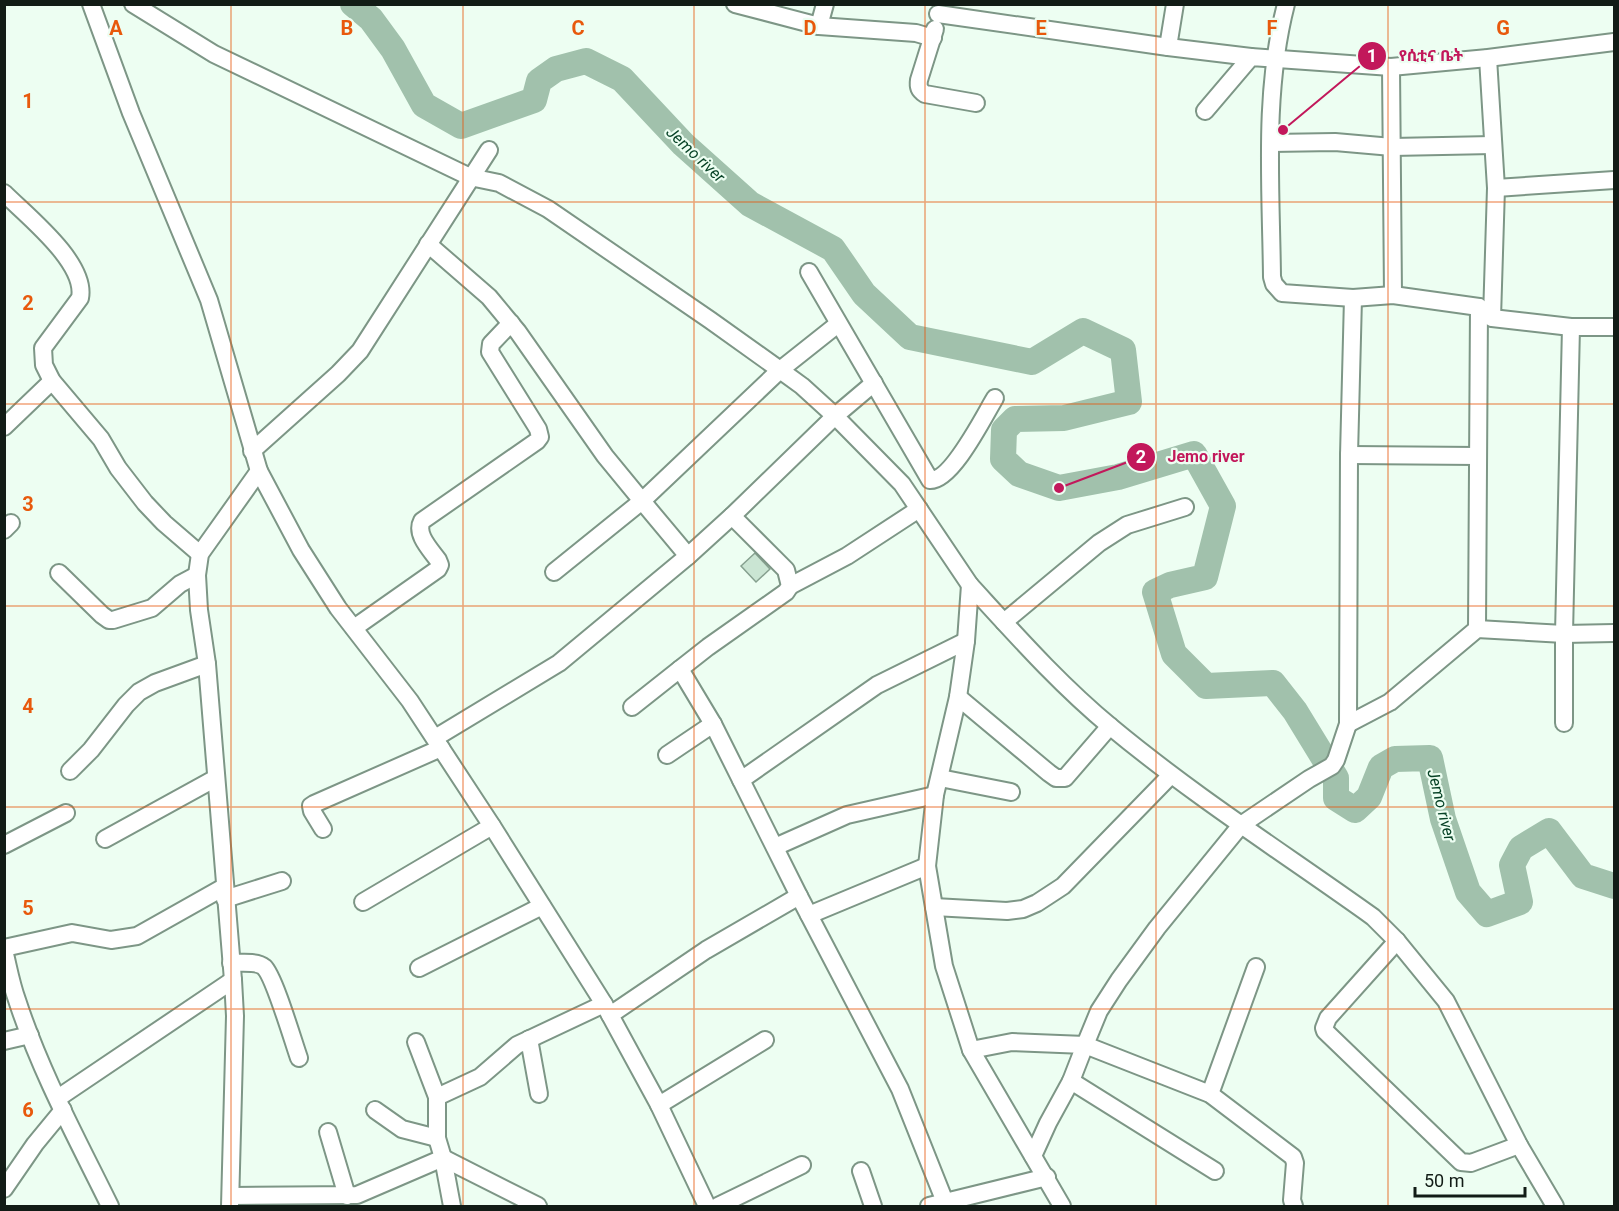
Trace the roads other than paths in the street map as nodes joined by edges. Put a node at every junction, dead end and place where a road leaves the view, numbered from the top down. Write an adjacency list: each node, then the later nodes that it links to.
1 (91, 4): 42 (street)
2 (133, 4): 22 (street)
3 (735, 4): 8 (street)
4 (825, 4): 8 (street)
5 (1175, 4): 11 (street)
6 (1286, 4): 14 (street)
7 (939, 9): 9 (street); 11 (street)
8 (819, 26): 9 (street)
9 (933, 38): 16 (street)
10 (1614, 42): 13 (street)
11 (1168, 47): 12 (street)
12 (1251, 57): 14 (street); 17 (street)
13 (1488, 58): 15 (street); 19 (street)
14 (1274, 60): 15 (street); 18 (street)
15 (1391, 68): 20 (street)
16 (976, 103)
17 (1205, 111)
18 (1271, 143): 20 (street); 29 (street)
19 (1493, 145): 20 (street); 24 (street)
20 (1392, 147): 28 (street)
21 (489, 150): 22 (street)
22 (470, 177): 26 (street); 36 (street)
23 (1614, 180): 24 (street)
24 (1496, 188): 31 (street)
25 (4, 193): 37 (street)
26 (428, 244): 32 (street); 42 (street)
27 (809, 272): 33 (street)
28 (1393, 295): 29 (street); 30 (street)
29 (1353, 298): 43 (street)
30 (1479, 307): 31 (street); 44 (street)
31 (1492, 318): 34 (street)
32 (511, 323): 46 (street); 58 (street)
33 (838, 324): 36 (street); 38 (street)
34 (1571, 327): 35 (street); 61 (street)
35 (1614, 327)
36 (780, 370): 40 (street); 46 (street)
37 (52, 381): 41 (street); 50 (street)
38 (874, 383): 39 (street); 40 (street)
39 (995, 398)
40 (836, 416): 48 (street); 49 (street)
41 (4, 427)
42 (252, 451): 45 (street)
43 (1349, 455): 44 (street); 69 (street)
44 (1478, 456): 59 (street)
45 (259, 471): 50 (street); 58 (street)
46 (642, 501): 51 (street); 52 (street)
47 (1185, 507): 57 (street)
48 (919, 509): 55 (street); 56 (street)
49 (732, 516): 51 (street); 56 (street)
50 (200, 554): 54 (street)
51 (688, 556): 71 (street)
52 (555, 572)
53 (59, 573): 54 (street)
54 (197, 575): 63 (street)
55 (970, 585): 57 (street); 62 (street)
56 (790, 586): 64 (street)
57 (1004, 622): 70 (street)
58 (354, 627): 71 (street)
59 (1477, 629): 61 (street); 69 (street)
60 (1614, 633): 61 (street)
61 (1564, 634): 67 (street)
62 (966, 641): 65 (street); 77 (street)
63 (207, 664): 73 (street); 75 (street)
64 (680, 669): 66 (street); 68 (street)
65 (958, 697): 70 (street); 76 (street)
66 (632, 707)
67 (1564, 723)
68 (714, 724): 72 (street); 77 (street)
69 (1348, 724): 81 (street)
70 (1110, 726): 74 (street)
71 (438, 743): 82 (street); 83 (street)
72 (667, 755)
73 (70, 771)
74 (1171, 775): 81 (street); 93 (street)
75 (216, 778): 84 (street); 89 (street)
76 (940, 778): 78 (street); 79 (street)
77 (741, 780): 86 (street)
78 (1011, 792)
79 (935, 795): 86 (street); 87 (street)
80 (66, 813): 85 (street)
81 (1240, 825): 95 (street); 107 (street)
82 (492, 826): 91 (street); 92 (street)
83 (323, 829)
84 (105, 839)
85 (4, 845)
86 (775, 847): 90 (street)
87 (927, 866): 93 (street); 94 (street)
88 (282, 881): 89 (street)
89 (225, 893): 96 (street); 97 (street)
90 (799, 896): 94 (street); 101 (street)
91 (363, 902)
92 (542, 906): 99 (street); 101 (street)
93 (934, 907): 108 (street)
94 (809, 915): 129 (street)
95 (1397, 941): 119 (street); 119 (street)
96 (4, 949): 102 (street)
97 (231, 963): 100 (street); 109 (street)
98 (1256, 967): 112 (street)
99 (419, 968)
100 (233, 980): 114 (street); 128 (street)
101 (607, 1010): 103 (street); 115 (street)
102 (30, 1035): 105 (street); 114 (street)
103 (529, 1039): 111 (street); 113 (street)
104 (765, 1040): 115 (street)
105 (4, 1041)
106 (416, 1041): 113 (street)
107 (1085, 1045): 108 (street); 110 (street); 112 (street)
108 (971, 1050): 120 (street)
109 (299, 1058)
110 (1071, 1080): 120 (street); 124 (street)
111 (539, 1094)
112 (1210, 1094): 137 (street)
113 (437, 1097): 118 (street)
114 (60, 1104): 126 (street); 130 (street)
115 (659, 1104): 133 (street)
116 (375, 1110): 118 (street)
117 (328, 1132): 127 (street)
118 (436, 1138): 121 (street)
119 (1519, 1145): 138 (street)
120 (1033, 1156): 125 (street)
121 (443, 1158): 127 (street); 131 (street); 132 (street)
122 (802, 1165): 134 (street)
123 (861, 1171): 135 (street)
124 (1215, 1171)
125 (1047, 1177): 129 (street); 136 (street)
126 (4, 1189)
127 (338, 1199): 128 (street)
128 (231, 1201)
129 (937, 1204)
130 (110, 1206)
131 (452, 1206)
132 (538, 1206)
133 (707, 1206)
134 (718, 1206)
135 (873, 1206)
136 (1062, 1206)
137 (1294, 1206)
138 (1555, 1206)

